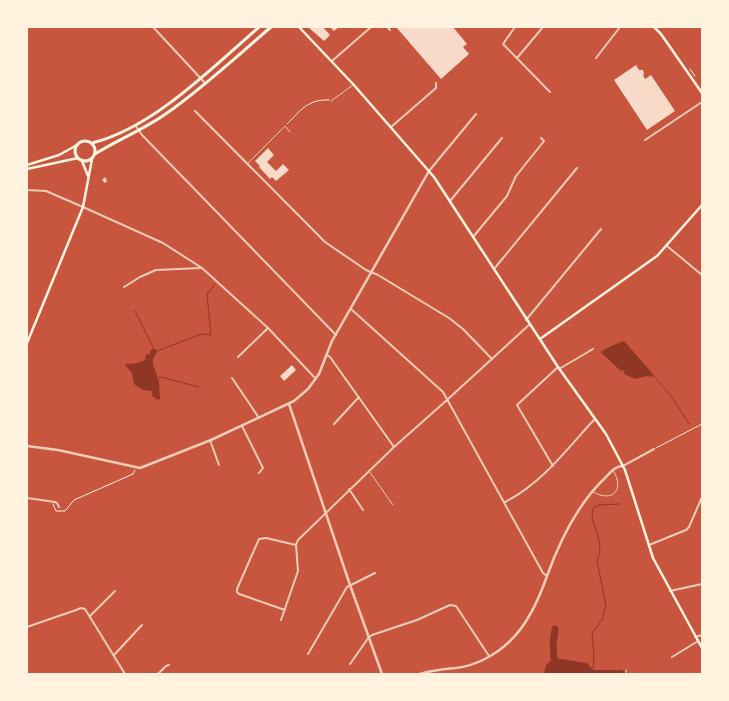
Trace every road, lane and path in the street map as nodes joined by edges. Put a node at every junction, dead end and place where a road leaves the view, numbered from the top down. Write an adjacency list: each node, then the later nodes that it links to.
1 (153, 27): 16 (street)
2 (259, 27): 16 (main road)
3 (271, 27): 19 (main road)
4 (299, 27): 14 (main road)
5 (371, 27): 14 (street)
6 (387, 27): 11 (street)
7 (515, 27): 12 (street)
8 (543, 27): 12 (street)
9 (620, 27): 13 (street)
10 (654, 27): 22 (main road)
11 (390, 30)
12 (517, 58): 21 (street)
13 (596, 58)
14 (332, 61): 20 (main road)
15 (690, 69): 17 (path)
16 (200, 78): 19 (street); 27 (main road)
17 (696, 79)
18 (436, 83): 29 (street)
19 (205, 84): 30 (main road)
20 (353, 84): 23 (lane); 29 (main road)
21 (550, 92)
22 (702, 93)
23 (332, 101): 28 (path)
24 (702, 102): 34 (street)
25 (195, 111): 40 (street)
26 (476, 114): 44 (street)
27 (135, 125): 30 (street); 35 (main road)
28 (285, 126): 31 (lane); 40 (lane)
29 (390, 127): 44 (main road)
30 (139, 130): 37 (main road); 62 (street)
31 (290, 132)
32 (502, 138): 47 (street)
33 (541, 138): 51 (street)
34 (644, 140)
35 (92, 143): 36 (main road); 37 (main road)
36 (78, 145): 39 (main road); 41 (main road)
37 (95, 154): 38 (main road)
38 (92, 159): 39 (main road); 45 (main road)
39 (80, 160): 43 (main road); 45 (main road)
40 (247, 164): 55 (street)
41 (27, 165)
42 (576, 168): 54 (street)
43 (27, 169)
44 (429, 171): 47 (main road); 55 (street)
45 (88, 178): 49 (main road)
46 (27, 190): 49 (street)
47 (450, 201): 51 (main road)
48 (702, 205): 52 (main road)
49 (83, 207): 53 (street); 64 (main road)
50 (601, 229): 59 (street)
51 (474, 237): 54 (main road)
52 (667, 246): 56 (street); 63 (main road)
53 (202, 268): 57 (street); 61 (street)
54 (494, 268): 59 (main road)
55 (372, 272): 58 (street); 68 (street)
56 (702, 275)
57 (124, 287)
58 (351, 309): 62 (street); 73 (street)
59 (526, 320): 60 (main road)
60 (530, 324): 63 (main road); 68 (street)
61 (268, 328): 67 (street); 71 (street)
62 (336, 335): 66 (street)
63 (540, 339): 69 (main road)
64 (27, 343)
65 (593, 349): 69 (street)
66 (327, 355): 71 (street); 72 (street)
67 (238, 357)
68 (492, 359): 73 (street)
69 (559, 368): 76 (main road); 85 (street)
70 (232, 378): 75 (street)
71 (316, 379): 74 (street)
72 (359, 397): 77 (street); 82 (street)
73 (447, 400): 82 (street); 95 (street)
74 (289, 404): 75 (street); 100 (street)
75 (259, 418): 79 (street)
76 (595, 419): 85 (street); 86 (main road)
77 (334, 424)
78 (702, 424): 83 (path)
79 (242, 426): 80 (street); 90 (street)
80 (210, 440): 81 (street); 84 (street)
81 (27, 446)
82 (394, 447): 88 (street)
83 (654, 449): 86 (street)
84 (219, 465)
85 (552, 466): 95 (street)
86 (623, 466): 89 (street); 102 (main road)
87 (136, 470): 96 (path)
88 (369, 470): 91 (street); 97 (lane)
89 (613, 470): 92 (street); 92 (lane)
90 (259, 473)
91 (349, 489): 99 (street); 100 (street)
92 (592, 491): 104 (street)
93 (702, 497): 102 (street)
94 (27, 498): 98 (street)
95 (505, 502): 104 (street)
96 (51, 503)
97 (393, 505)
98 (59, 507)
99 (363, 510)
100 (326, 512): 101 (street); 106 (street)
101 (296, 545): 109 (street); 109 (street)
102 (648, 546): 108 (main road)
103 (376, 572): 106 (street)
104 (547, 576): 121 (street)
105 (702, 584): 108 (street)
106 (350, 585): 115 (street); 119 (street)
107 (115, 591): 110 (street)
108 (670, 591): 116 (main road)
109 (285, 610): 111 (street)
110 (90, 616): 113 (street); 120 (street)
111 (281, 620)
112 (142, 625): 120 (street)
113 (27, 627)
114 (702, 635): 116 (street)
115 (369, 637): 121 (street); 123 (street); 128 (street)
116 (695, 637): 117 (main road)
117 (698, 641): 118 (main road); 122 (street)
118 (702, 648)
119 (308, 654)
120 (114, 655): 126 (street)
121 (489, 656): 129 (street)
122 (672, 657)
123 (350, 664)
124 (169, 665): 127 (street)
125 (626, 670): 130 (path)
126 (125, 674)
127 (158, 674)
128 (382, 674)
129 (420, 674)
130 (626, 674)

